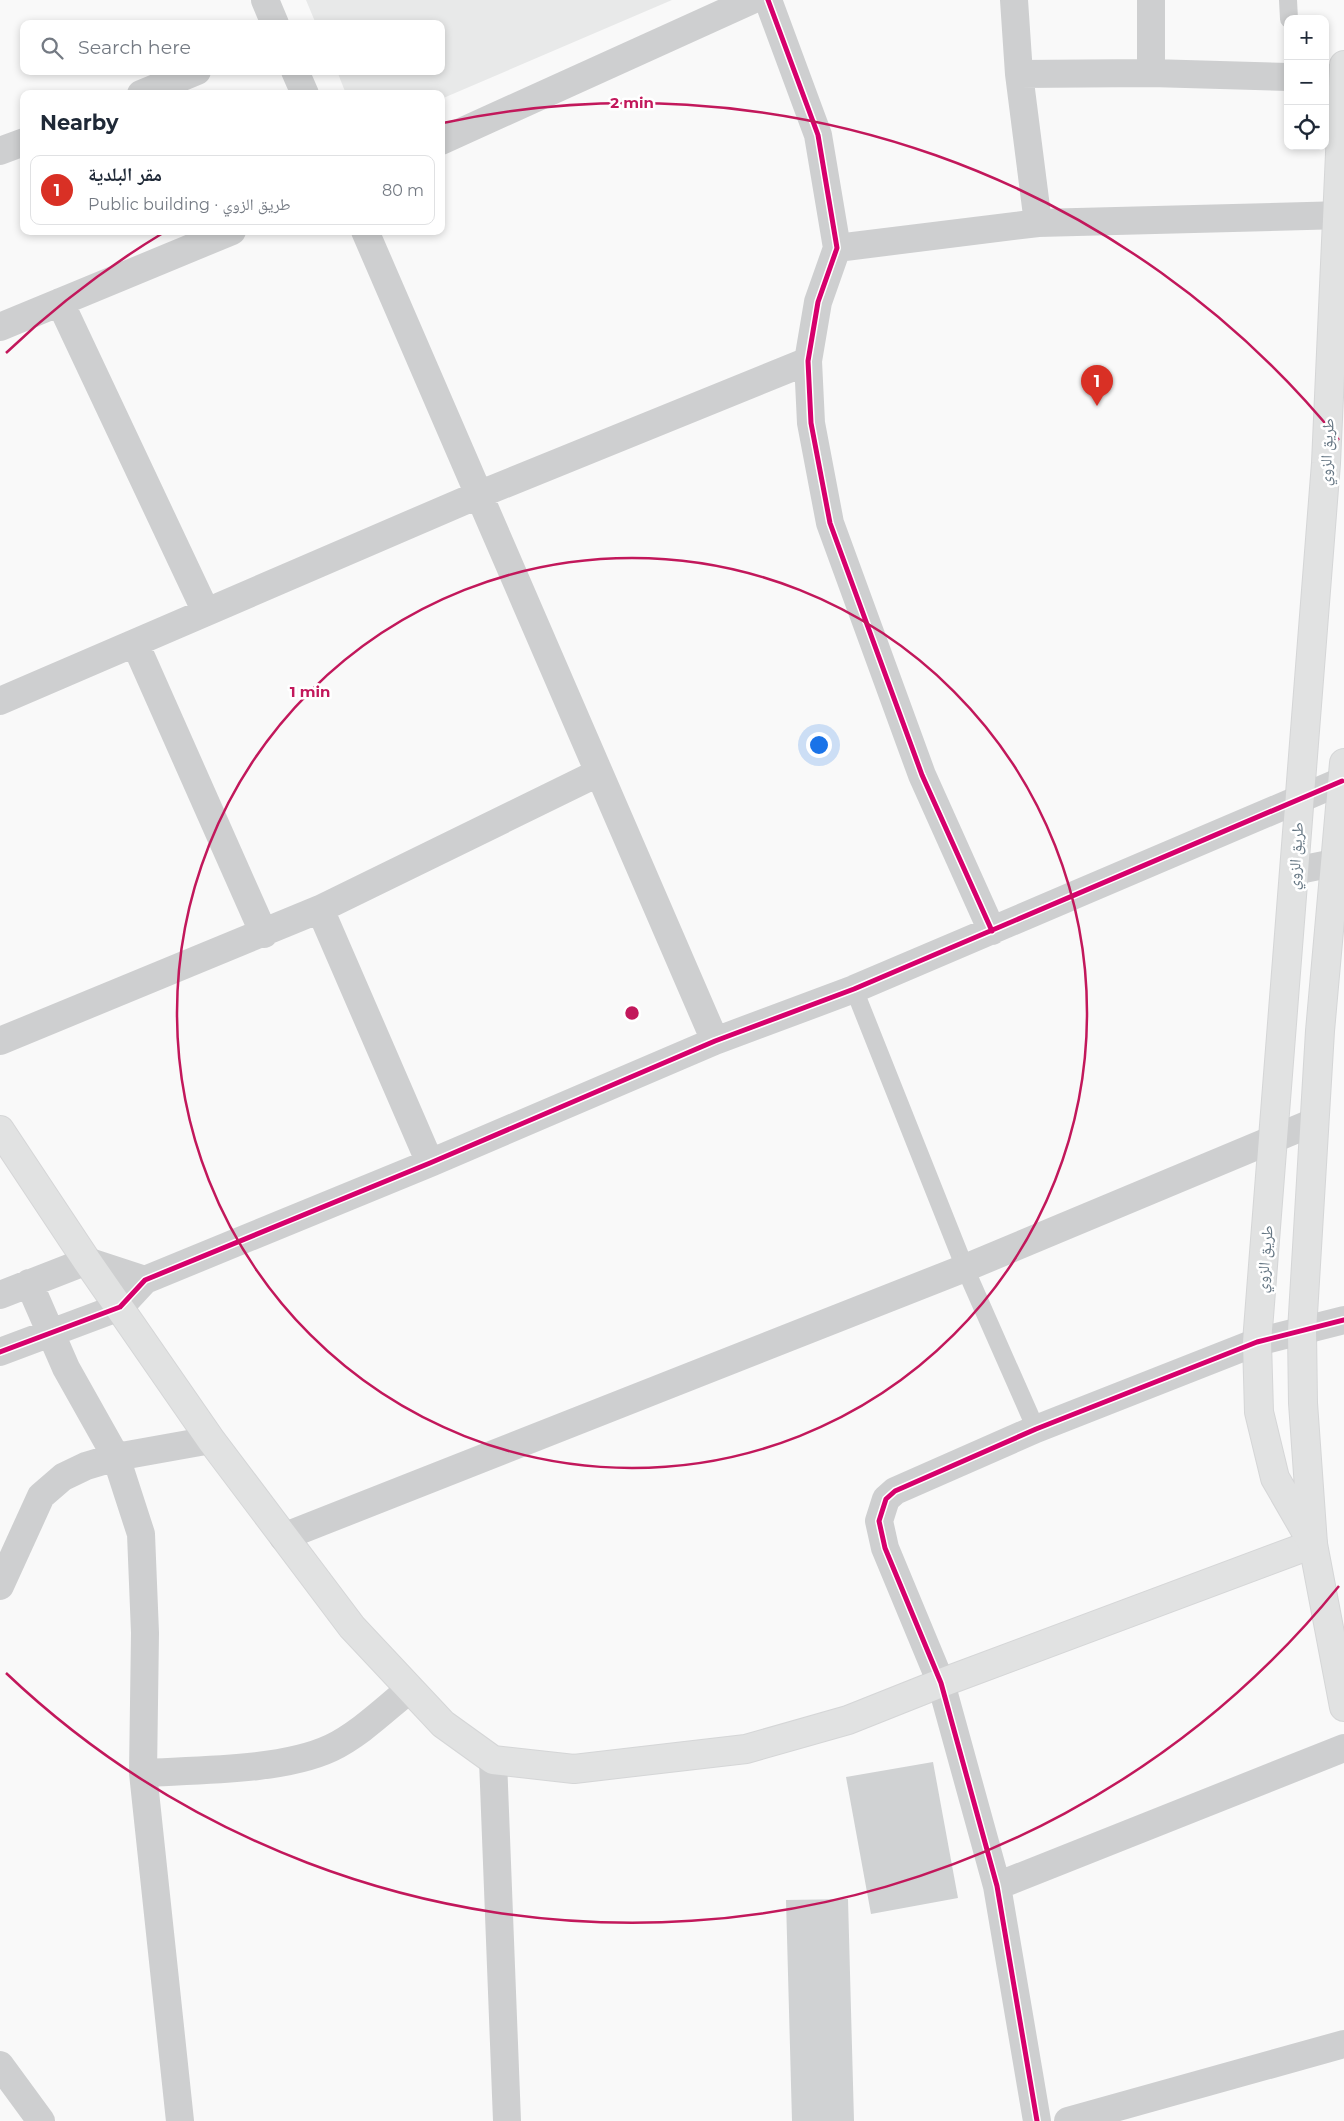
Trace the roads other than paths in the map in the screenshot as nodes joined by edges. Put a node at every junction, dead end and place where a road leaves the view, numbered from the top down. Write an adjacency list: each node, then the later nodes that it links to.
1 (265, 0): 8 (street)
2 (752, 0): 17 (street)
3 (768, 0): 24 (street)
4 (1014, 0): 10 (street)
5 (1150, 0): 9 (street)
6 (1288, 0): 7 (lane)
7 (1288, 15)
8 (273, 20)
9 (1150, 73): 10 (street); 14 (street)
10 (1019, 74): 21 (street)
11 (187, 75): 15 (street)
12 (297, 75): 16 (street)
13 (1339, 75): 20 (main road, طريق الزوي)
14 (1284, 78)
15 (151, 90)
16 (303, 90)
17 (445, 139)
18 (20, 144): 19 (street)
19 (0, 151)
20 (1340, 215): 21 (street); 25 (main road, طريق الزوي)
21 (1038, 223): 24 (street)
22 (222, 235): 26 (street)
23 (367, 235): 29 (street)
24 (836, 248): 28 (street)
25 (1339, 266): 35 (main road, طريق الزوي)
26 (60, 302): 27 (street); 30 (street)
27 (0, 327)
28 (808, 361): 29 (street); 39 (street)
29 (478, 494): 30 (street); 34 (street)
30 (206, 612): 31 (street)
31 (135, 644): 32 (street); 40 (street)
32 (0, 701)
33 (1343, 772): 35 (street); 36 (main road, طريق الزوي)
34 (598, 773): 38 (street); 43 (street)
35 (1300, 800): 37 (main road, طريق الزوي); 39 (street)
36 (1340, 862): 37 (street); 44 (main road, طريق الزوي)
37 (1294, 871): 46 (main road, طريق الزوي)
38 (320, 909): 40 (street); 47 (street)
39 (992, 931): 41 (street)
40 (264, 934): 42 (street)
41 (854, 990): 43 (street); 49 (lane)
42 (0, 1041)
43 (715, 1041): 47 (street)
44 (1314, 1122): 46 (street); 56 (main road, طريق الزوي)
45 (0, 1130): 48 (main road)
46 (1273, 1138): 49 (street); 57 (main road, طريق الزوي)
47 (430, 1163): 50 (street)
48 (87, 1261): 50 (street); 51 (street); 53 (main road)
49 (965, 1268): 59 (lane); 62 (street)
50 (145, 1280): 53 (street)
51 (29, 1283): 52 (street); 55 (street)
52 (0, 1295)
53 (120, 1307): 55 (street); 60 (main road)
54 (1344, 1320): 56 (street)
55 (50, 1332): 58 (street); 61 (street)
56 (1302, 1332): 57 (street); 63 (main road, طريق الزوي)
57 (1257, 1342): 59 (street); 63 (main road, طريق الزوي)
58 (0, 1352)
59 (1036, 1429): 65 (street)
60 (211, 1440): 61 (street); 62 (main road)
61 (116, 1458): 64 (street); 70 (street)
62 (283, 1537): 66 (main road)
63 (1313, 1544): 65 (main road); 67 (main road, طريق الزوي)
64 (0, 1586)
65 (940, 1683): 69 (main road); 71 (street)
66 (410, 1689): 69 (main road); 70 (street)
67 (1344, 1707)
68 (1344, 1748): 71 (street)
69 (493, 1760): 76 (street)
70 (143, 1773): 75 (street)
71 (997, 1886): 77 (street)
72 (1344, 2044): 78 (street)
73 (0, 2065): 74 (street)
74 (41, 2121)
75 (180, 2121)
76 (508, 2121)
77 (1037, 2121)
78 (1068, 2121)

